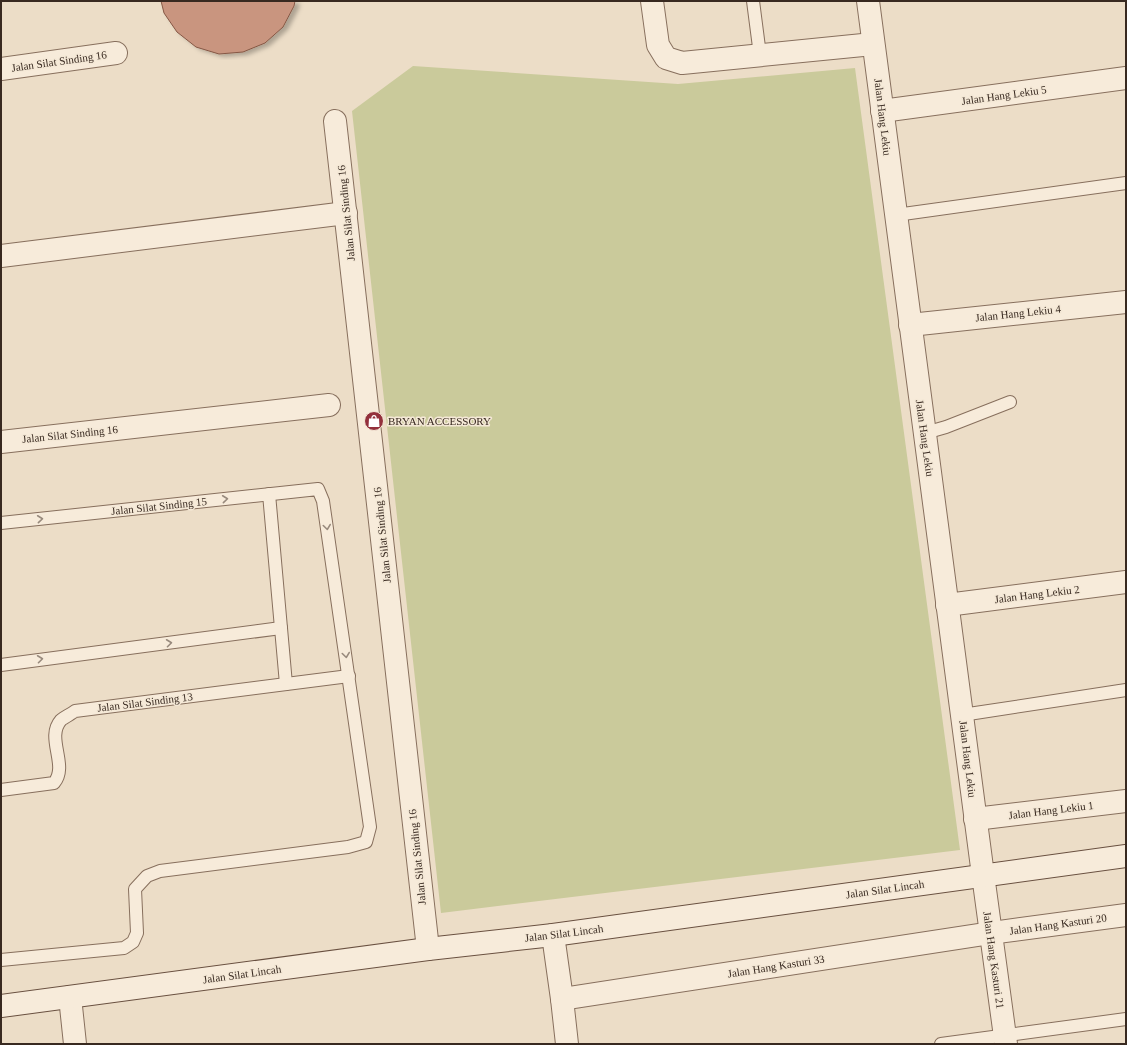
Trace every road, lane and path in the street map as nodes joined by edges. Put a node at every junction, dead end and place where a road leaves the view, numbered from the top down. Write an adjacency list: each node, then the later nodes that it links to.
1 (652, 1): 6 (street)
2 (753, 1): 6 (lane)
3 (868, 1): 4 (street, Jalan Hang Lekiu)
4 (874, 44): 6 (street); 9 (street, Jalan Hang Lekiu)
5 (116, 53): 7 (street, Jalan Silat Sinding 16)
6 (760, 55)
7 (1, 69)
8 (1126, 78): 9 (street, Jalan Hang Lekiu 5)
9 (882, 111): 13 (street, Jalan Hang Lekiu)
10 (335, 120): 12 (street, Jalan Silat Sinding 16)
11 (1126, 182): 13 (lane)
12 (346, 213): 14 (street); 39 (street, Jalan Silat Sinding 16)
13 (896, 215): 16 (street, Jalan Hang Lekiu)
14 (1, 256)
15 (1126, 302): 16 (street, Jalan Hang Lekiu 4)
16 (910, 325): 19 (street, Jalan Hang Lekiu)
17 (1010, 402): 19 (lane)
18 (329, 404): 20 (street, Jalan Silat Sinding 16)
19 (924, 433): 24 (street, Jalan Hang Lekiu)
20 (1, 442)
21 (269, 494): 22 (lane, Jalan Silat Sinding 15, one-way to 21); 25 (lane); 27 (lane, Jalan Silat Sinding 15, one-way to 27)
22 (1, 523)
23 (1126, 582): 24 (street, Jalan Hang Lekiu 2)
24 (947, 605): 30 (street, Jalan Hang Lekiu)
25 (281, 628): 26 (lane, one-way to 25); 28 (lane)
26 (1, 664)
27 (349, 676): 28 (lane, Jalan Silat Sinding 13); 40 (lane)
28 (286, 684): 31 (lane, Jalan Silat Sinding 13)
29 (1126, 690): 30 (lane)
30 (962, 715): 33 (street, Jalan Hang Lekiu)
31 (1, 790)
32 (1126, 801): 33 (street, Jalan Hang Lekiu 1)
33 (975, 819): 35 (street, Jalan Hang Lekiu)
34 (1126, 856): 35 (street, Jalan Silat Lincah)
35 (983, 875): 37 (street, Jalan Hang Kasturi 21); 38 (street, Jalan Silat Lincah)
36 (1126, 915): 37 (street, Jalan Hang Kasturi 20)
37 (991, 933): 42 (street, Jalan Hang Kasturi 33); 45 (street, Jalan Hang Kasturi 21)
38 (553, 935): 39 (street, Jalan Silat Lincah); 42 (street)
39 (428, 949): 41 (street, Jalan Silat Lincah)
40 (1, 960)
41 (70, 997): 43 (street, Jalan Silat Lincah); 46 (street)
42 (562, 999): 47 (street)
43 (1, 1006)
44 (1126, 1019): 45 (lane)
45 (1006, 1039): 48 (lane)
46 (75, 1044)
47 (567, 1044)
48 (941, 1044)

